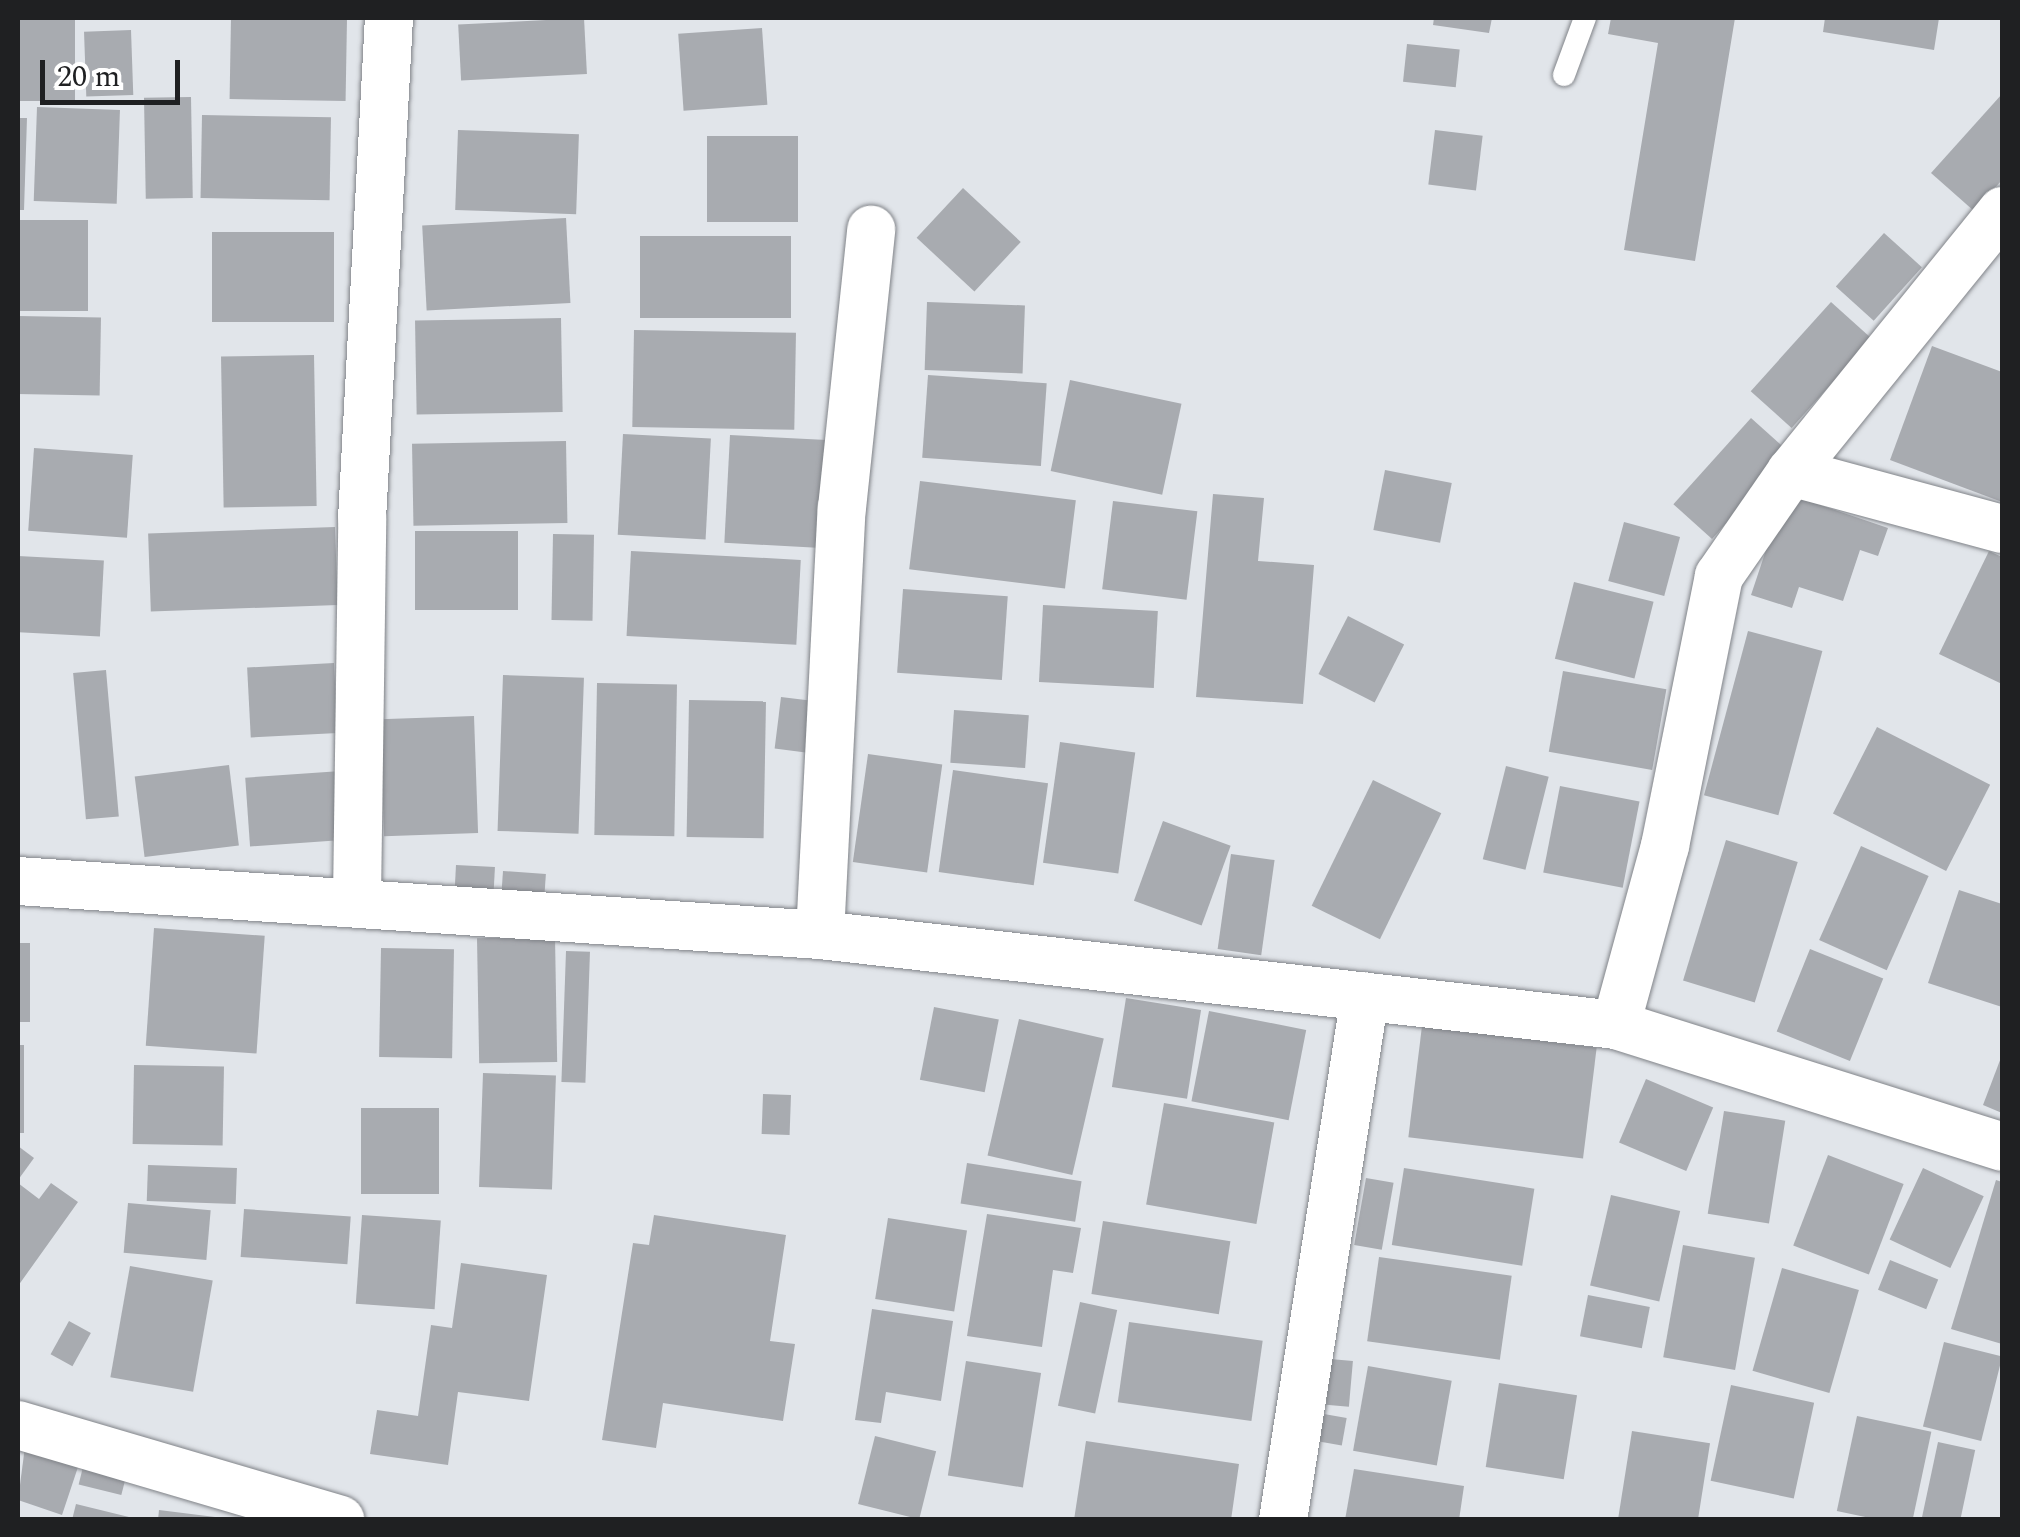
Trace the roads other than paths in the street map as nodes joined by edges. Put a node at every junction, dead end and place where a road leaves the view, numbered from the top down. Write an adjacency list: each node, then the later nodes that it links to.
1 (389, 18): 9 (street)
2 (1584, 18): 3 (lane)
3 (1564, 75)
4 (2002, 212): 6 (street)
5 (871, 230): 10 (street)
6 (1791, 472): 7 (street); 12 (street)
7 (2002, 529)
8 (18, 880): 9 (street)
9 (357, 899): 10 (street)
10 (820, 935): 11 (street)
11 (1365, 996): 12 (street); 16 (street)
12 (1616, 1024): 13 (street)
13 (2002, 1147)
14 (18, 1425): 15 (street)
15 (340, 1520)
16 (1282, 1520)

